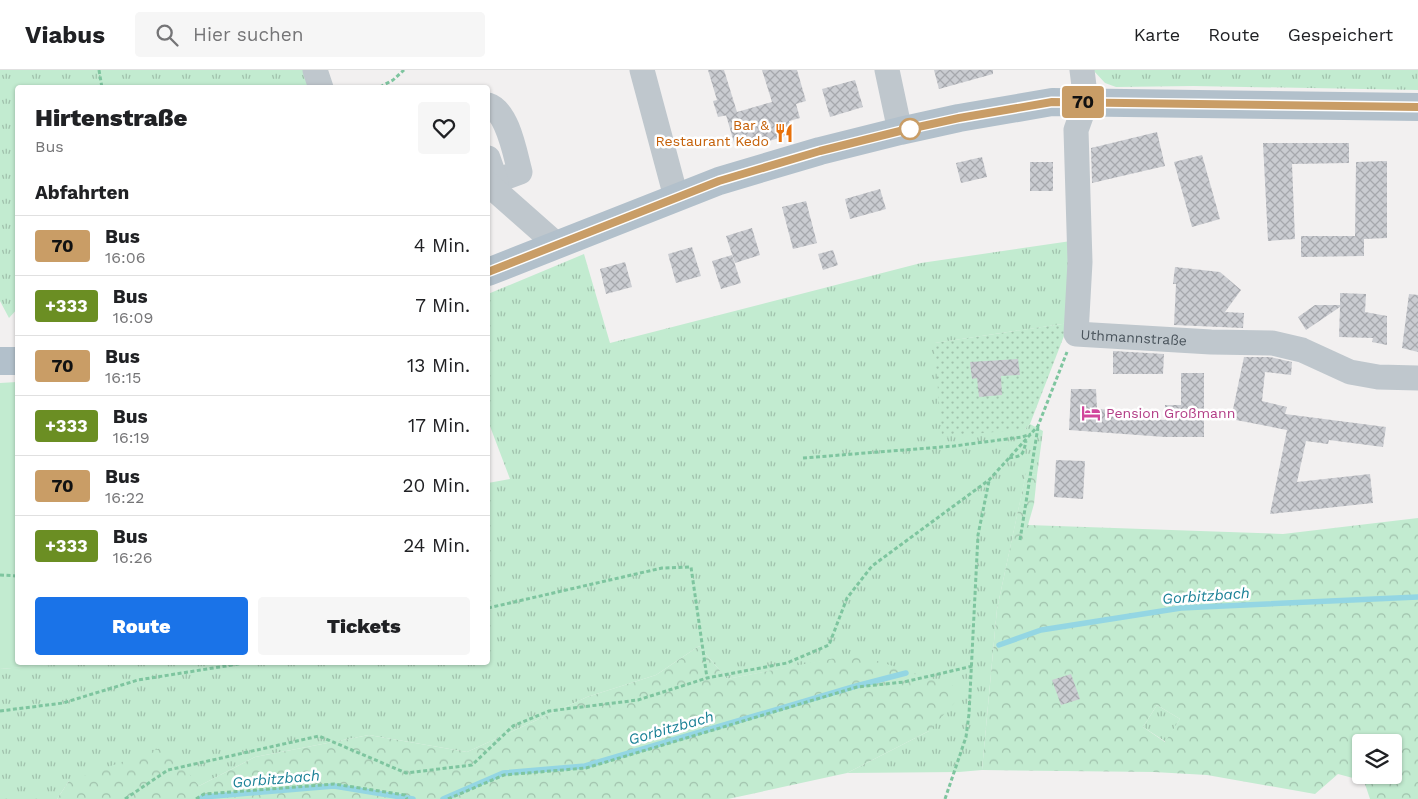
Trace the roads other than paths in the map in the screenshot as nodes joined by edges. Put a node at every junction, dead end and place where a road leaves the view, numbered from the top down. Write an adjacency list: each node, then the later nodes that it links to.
1 (315, 70): 5 (street)
2 (642, 70): 13 (street)
3 (887, 70): 9 (street)
4 (1082, 70): 6 (street)
5 (320, 85)
6 (1086, 102): 8 (main road); 9 (main road); 18 (street, Uthmannstraße)
7 (490, 106): 12 (street)
8 (1418, 107)
9 (900, 131): 13 (main road)
10 (490, 137): 12 (street)
11 (490, 165): 12 (street)
12 (495, 181): 14 (street)
13 (676, 198): 14 (main road)
14 (556, 244): 15 (main road)
15 (490, 271)
16 (0, 361): 17 (main road)
17 (15, 361)
18 (1418, 378)

